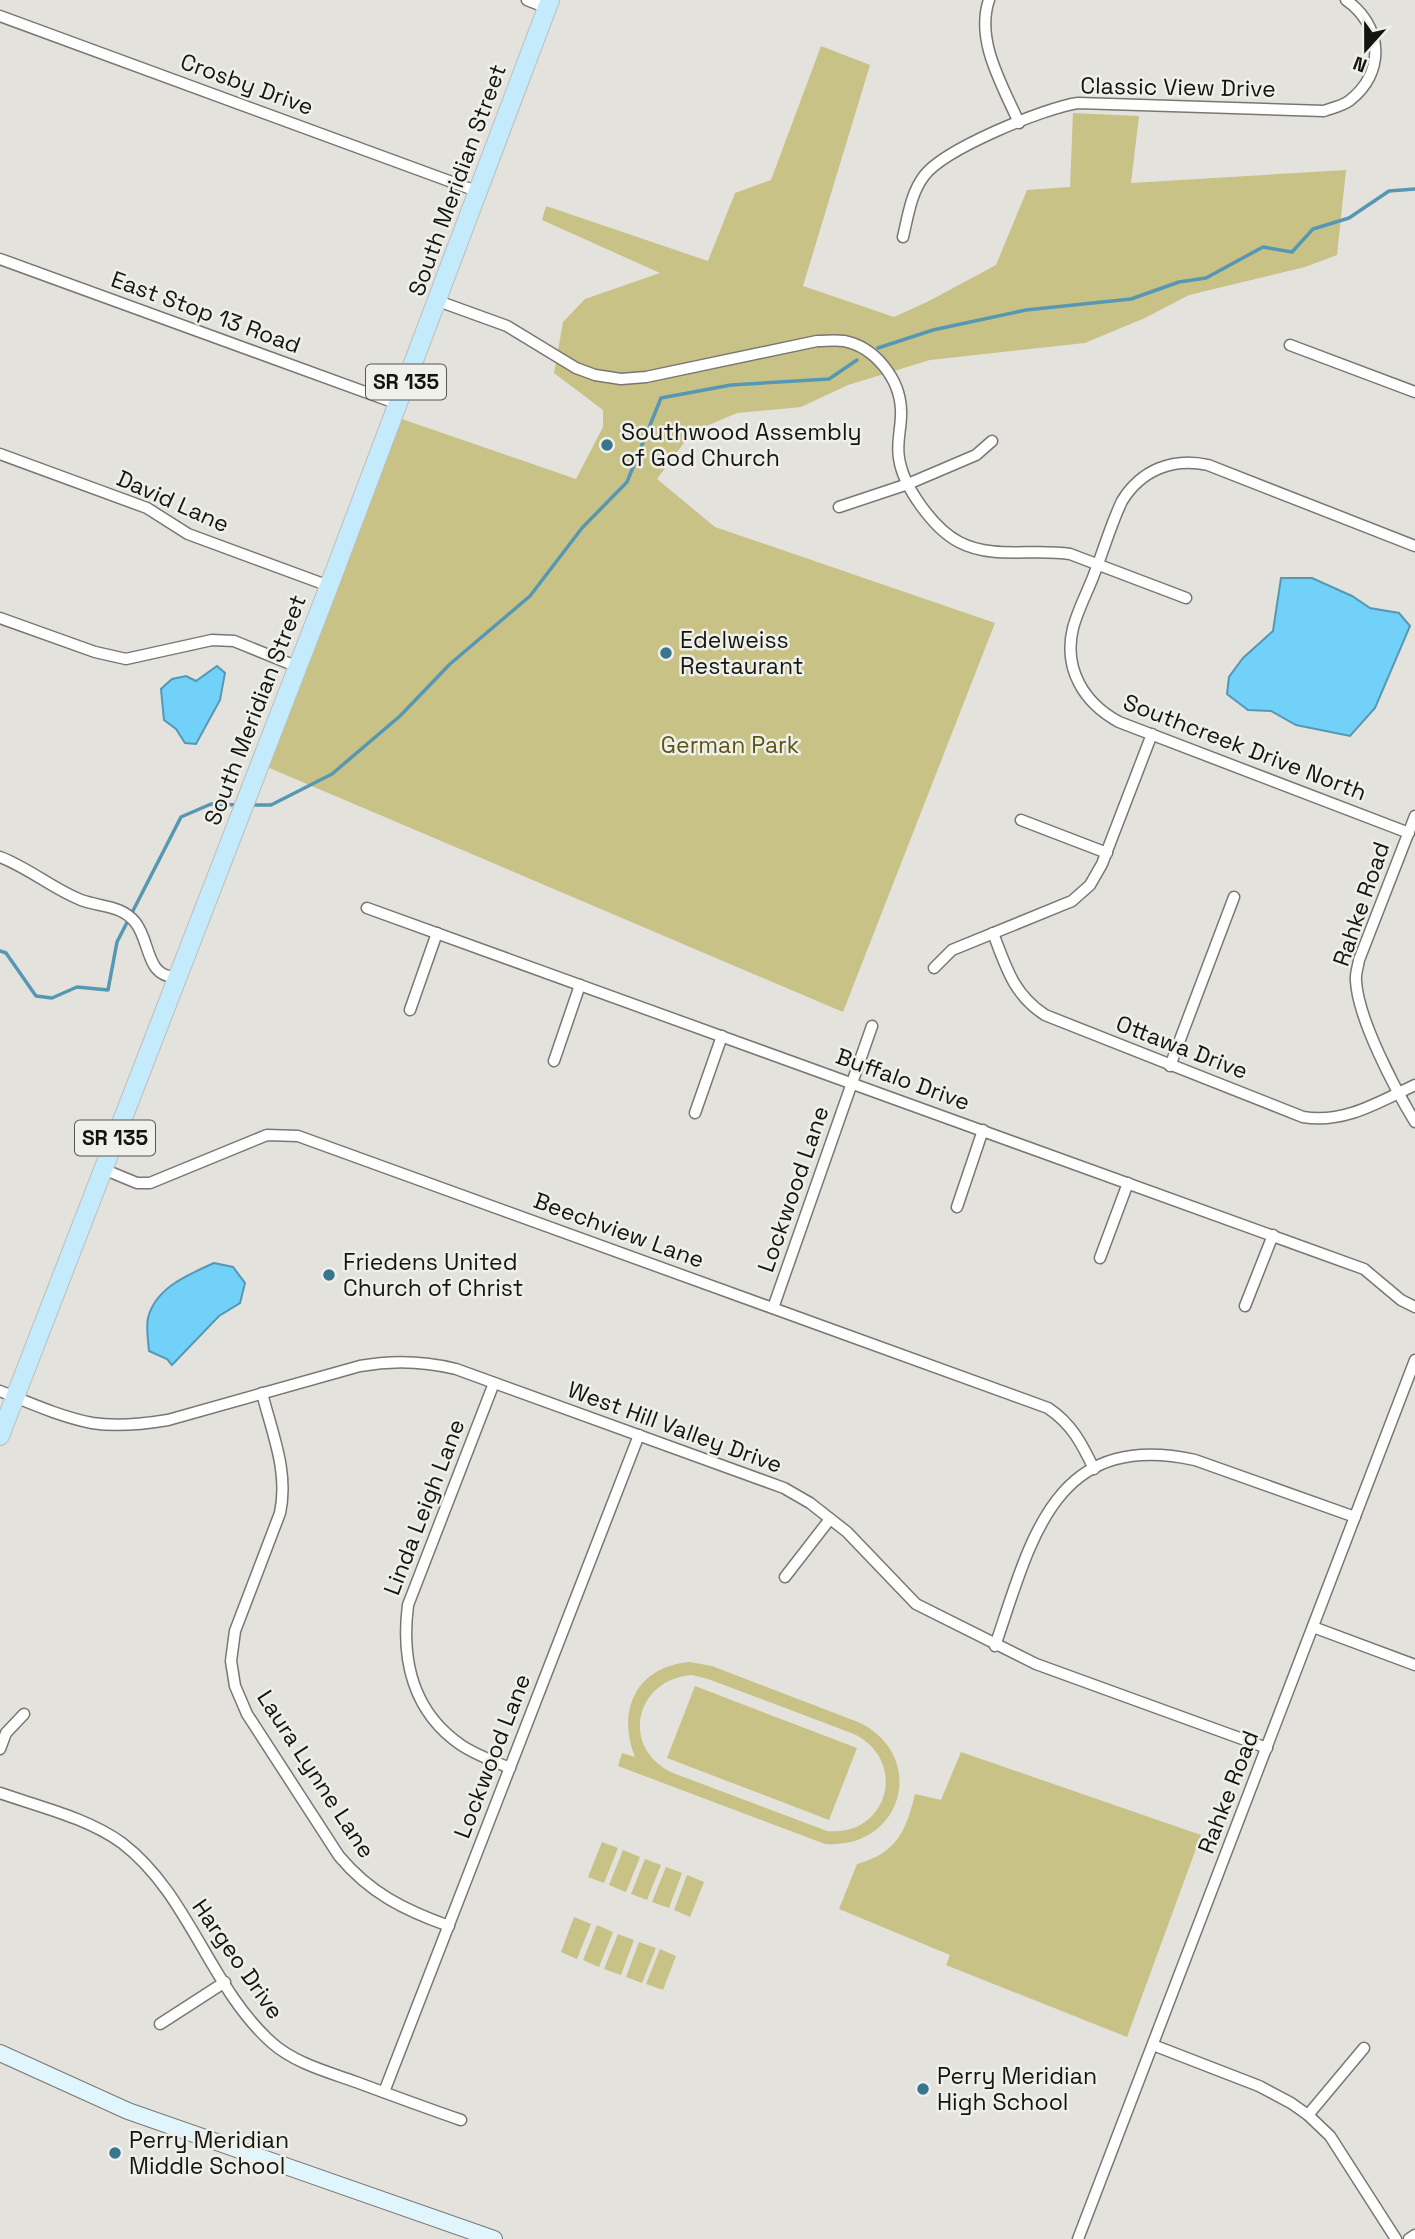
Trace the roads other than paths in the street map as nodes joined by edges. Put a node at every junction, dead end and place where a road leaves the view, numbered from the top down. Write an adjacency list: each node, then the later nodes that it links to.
1 (527, 0): 4 (street)
2 (989, 0): 6 (street)
3 (1346, 0): 6 (street, Classic View Drive)
4 (549, 4): 7 (main road, South Meridian Street / SR 135)
5 (0, 16): 7 (street, Crosby Drive)
6 (1019, 123): 8 (street, Classic View Drive)
7 (479, 192): 10 (main road, South Meridian Street / SR 135)
8 (903, 237)
9 (0, 259): 13 (street, East Stop 13 Road)
10 (438, 301): 13 (main road, South Meridian Street / SR 135); 16 (street)
11 (1290, 345): 12 (street)
12 (1415, 392)
13 (398, 404): 20 (main road, South Meridian Street / SR 135)
14 (992, 441): 16 (street)
15 (0, 454): 20 (street, David Lane)
16 (908, 484): 17 (street); 19 (street)
17 (839, 507)
18 (1415, 546): 19 (street, Southcreek Drive North)
19 (1098, 565): 21 (street); 24 (street, Southcreek Drive North)
20 (329, 586): 23 (main road, South Meridian Street / SR 135)
21 (1186, 598)
22 (0, 618): 23 (street)
23 (298, 667): 35 (main road, South Meridian Street / SR 135)
24 (1152, 734): 27 (street, Southcreek Drive North); 28 (street)
25 (1415, 816): 27 (street, Rahke Road)
26 (1021, 820): 28 (street)
27 (1409, 833): 44 (street, Rahke Road)
28 (1107, 853): 33 (street)
29 (0, 858): 35 (street)
30 (1234, 897): 41 (street)
31 (368, 908): 32 (street, Buffalo Drive)
32 (437, 933): 36 (street, Buffalo Drive); 37 (street)
33 (993, 933): 34 (street); 41 (street, Ottawa Drive)
34 (934, 968)
35 (177, 977): 48 (main road, South Meridian Street / SR 135)
36 (580, 985): 39 (street, Buffalo Drive); 40 (street)
37 (410, 1010)
38 (873, 1026): 42 (street, Lockwood Lane)
39 (722, 1036): 42 (street, Buffalo Drive); 45 (street)
40 (554, 1061)
41 (1170, 1066): 44 (street, Ottawa Drive)
42 (852, 1083): 47 (street, Buffalo Drive); 55 (street, Lockwood Lane)
43 (1415, 1085): 44 (street, Ottawa Drive)
44 (1398, 1093): 46 (street, Rahke Road)
45 (695, 1113)
46 (1415, 1122)
47 (984, 1130): 49 (street, Buffalo Drive); 50 (street)
48 (103, 1169): 55 (street, Beechview Lane); 59 (main road, South Meridian Street / SR 135)
49 (1128, 1183): 51 (street, Buffalo Drive); 52 (street)
50 (957, 1207)
51 (1273, 1235): 53 (street); 54 (street, Buffalo Drive)
52 (1100, 1258)
53 (1245, 1306)
54 (1415, 1307)
55 (773, 1308): 62 (street, Beechview Lane)
56 (1415, 1360): 63 (street, Rahke Road)
57 (494, 1382): 58 (street, West Hill Valley Drive); 60 (street, West Hill Valley Drive); 72 (street, Linda Leigh Lane)
58 (262, 1393): 59 (street, West Hill Valley Drive); 74 (street, Laura Lynne Lane)
59 (8, 1394): 61 (main road, South Meridian Street / SR 135)
60 (639, 1435): 64 (street, West Hill Valley Drive); 72 (street, Lockwood Lane)
61 (0, 1436)
62 (1094, 1469): 63 (street); 67 (street)
63 (1355, 1517): 66 (street, Rahke Road)
64 (830, 1519): 65 (street); 67 (street, West Hill Valley Drive)
65 (785, 1577)
66 (1313, 1627): 68 (street); 70 (street, Rahke Road)
67 (995, 1646): 70 (street, West Hill Valley Drive)
68 (1415, 1665)
69 (24, 1714): 71 (street)
70 (1267, 1748): 77 (street, Rahke Road)
71 (0, 1749)
72 (510, 1768): 74 (street, Lockwood Lane)
73 (0, 1793): 75 (street, Hargeo Drive)
74 (449, 1926): 80 (street, Lockwood Lane)
75 (225, 1982): 76 (street); 80 (street, Hargeo Drive)
76 (160, 2024)
77 (1153, 2045): 81 (street); 85 (street, Rahke Road)
78 (1364, 2048): 81 (street)
79 (0, 2053): 84 (main road)
80 (384, 2092): 82 (street, Hargeo Drive)
81 (1308, 2115): 86 (street)
82 (461, 2120)
83 (1415, 2235): 87 (street)
84 (494, 2239)
85 (1078, 2239)
86 (1396, 2239)
87 (1409, 2239)

